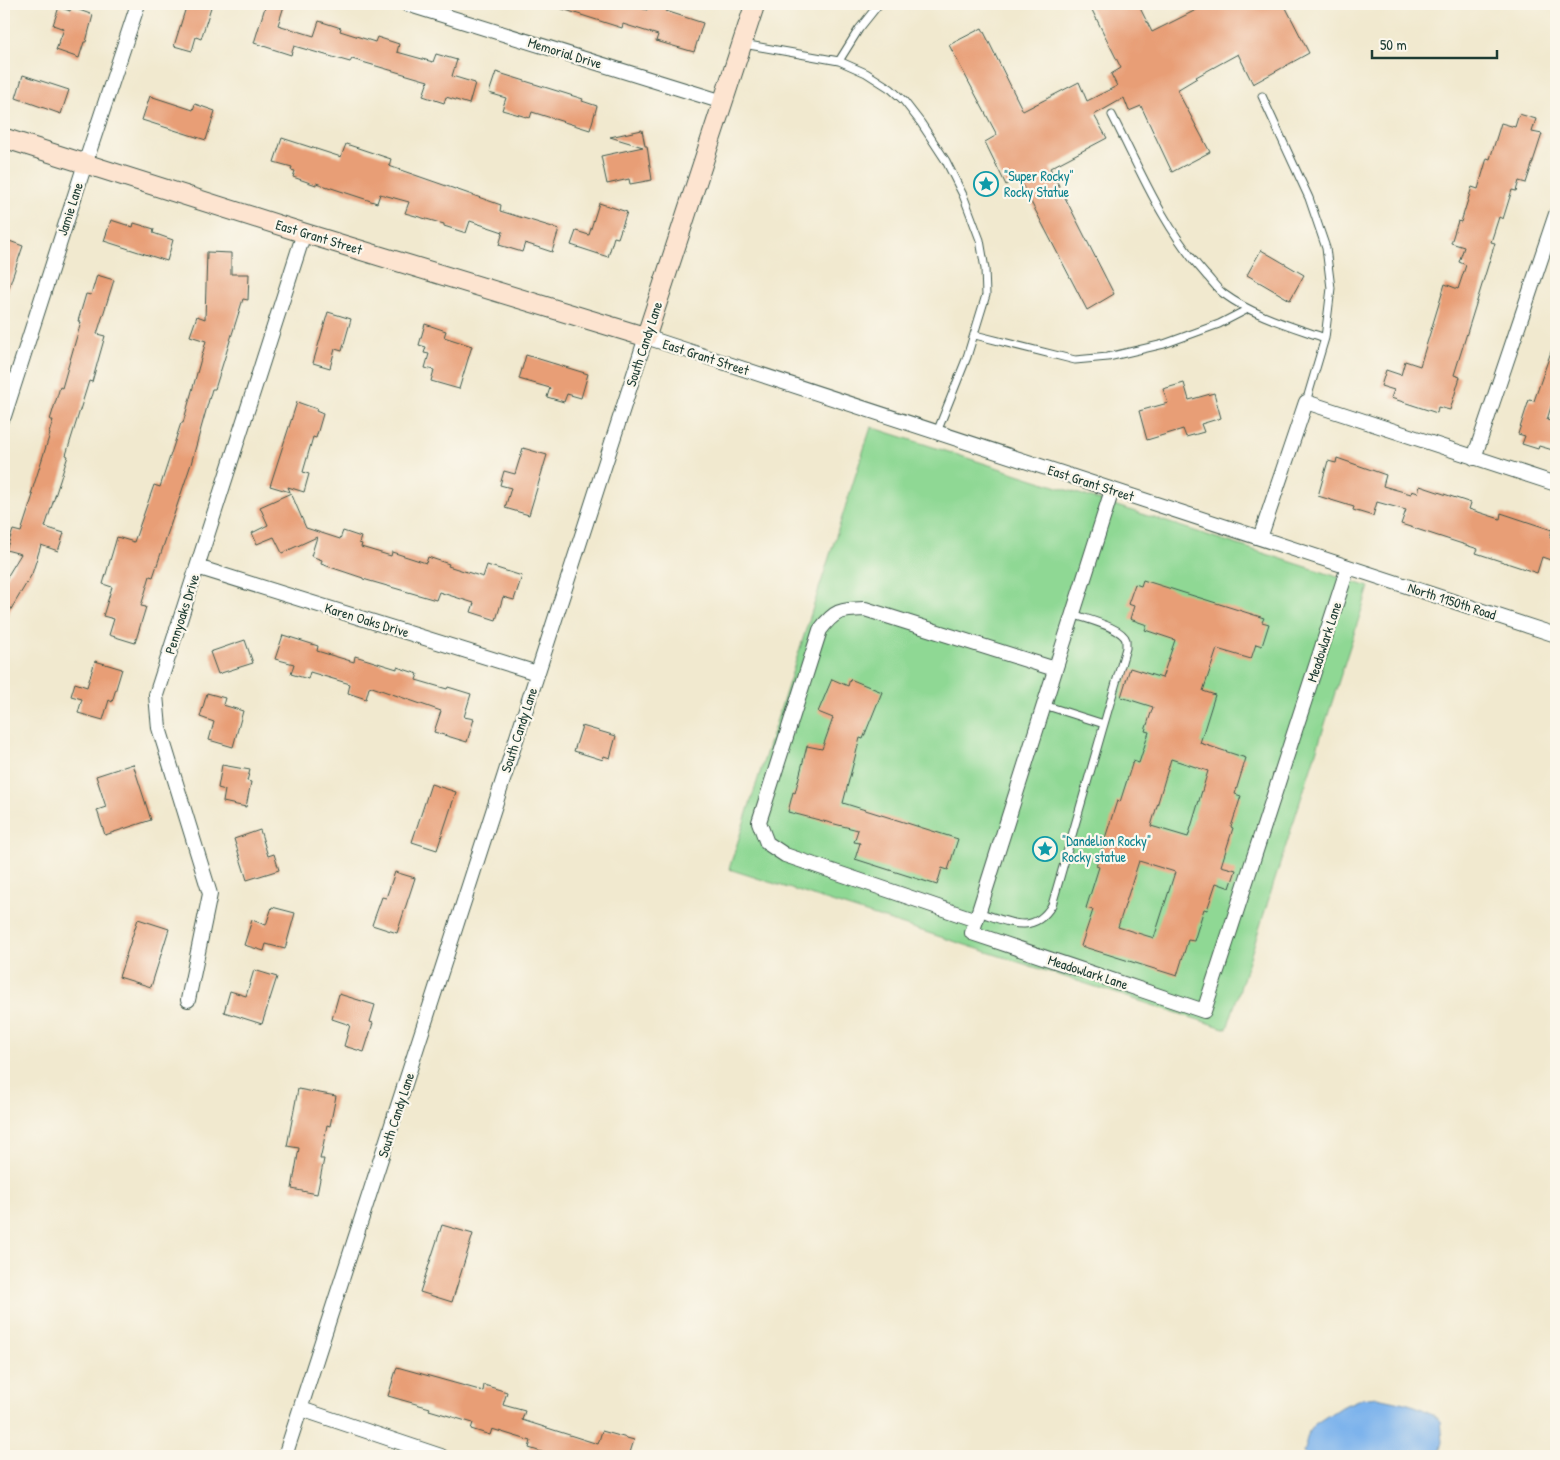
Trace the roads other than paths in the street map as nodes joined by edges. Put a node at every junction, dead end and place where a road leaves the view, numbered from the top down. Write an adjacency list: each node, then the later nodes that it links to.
1 (138, 4): 11 (street, Jamie Lane)
2 (407, 4): 8 (street, Memorial Drive)
3 (755, 4): 5 (main road, South Candy Lane)
4 (879, 4): 6 (lane)
5 (742, 44): 6 (lane); 8 (main road, South Candy Lane)
6 (840, 61): 15 (lane)
7 (1262, 96): 17 (lane)
8 (723, 102): 16 (main road, South Candy Lane)
9 (1112, 115): 14 (lane)
10 (4, 138): 11 (main road, East Grant Street)
11 (85, 164): 13 (main road, East Grant Street); 19 (street, Jamie Lane)
12 (1556, 214): 21 (street)
13 (304, 233): 16 (main road, East Grant Street); 25 (street, Pennyoaks Drive)
14 (1248, 310): 15 (lane); 17 (lane)
15 (975, 335): 20 (lane)
16 (646, 337): 20 (street, East Grant Street); 30 (street, South Candy Lane)
17 (1325, 338): 18 (lane)
18 (1306, 402): 21 (street); 24 (street)
19 (4, 416)
20 (938, 432): 23 (street, East Grant Street)
21 (1474, 458): 22 (street)
22 (1556, 484)
23 (1112, 490): 24 (street, East Grant Street); 27 (street)
24 (1260, 538): 26 (street, East Grant Street)
25 (197, 567): 30 (street, Karen Oaks Drive); 34 (street, Pennyoaks Drive)
26 (1348, 567): 28 (street, North 1150th Road); 33 (street, Meadowlark Lane)
27 (1073, 614): 29 (street); 32 (lane)
28 (1556, 635)
29 (1055, 669): 31 (street); 33 (street)
30 (537, 673): 35 (street, South Candy Lane)
31 (1044, 705): 32 (lane); 33 (street)
32 (1104, 724): 33 (lane)
33 (977, 916)
34 (188, 1000)
35 (302, 1409): 36 (street, South Candy Lane); 37 (street)
36 (285, 1456)
37 (441, 1456)

